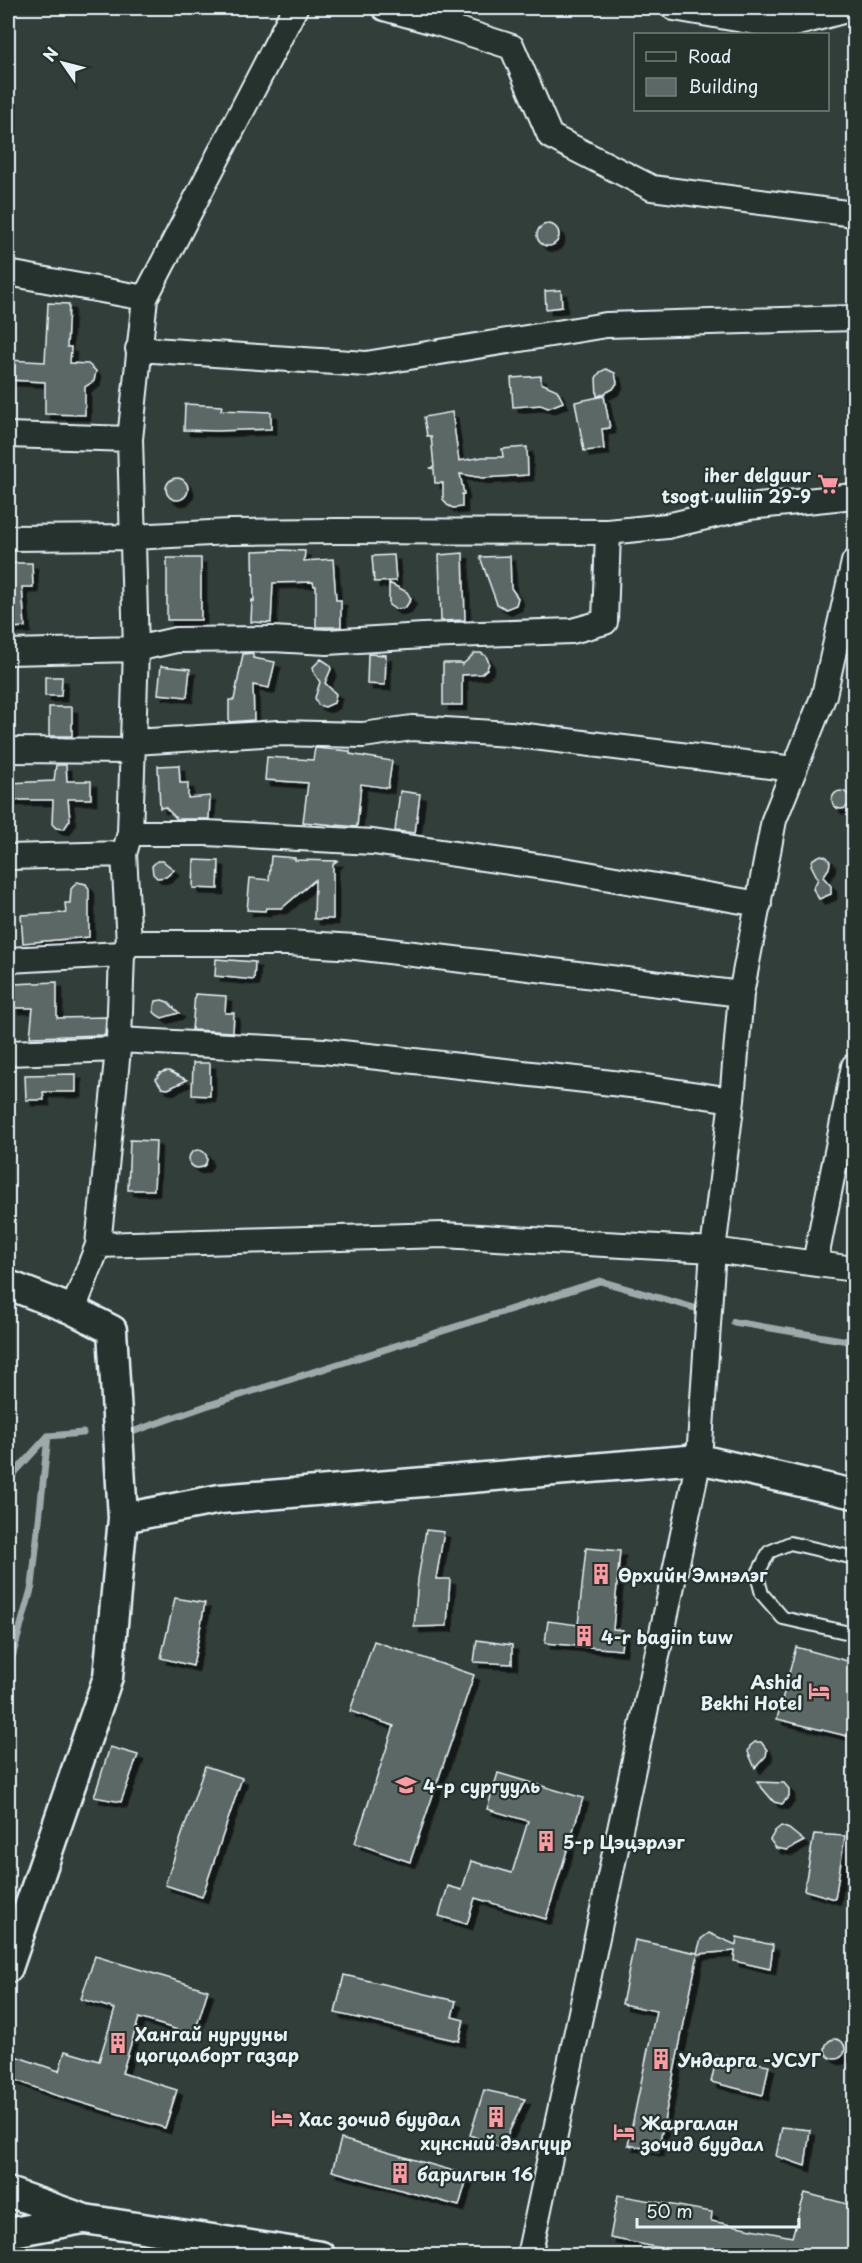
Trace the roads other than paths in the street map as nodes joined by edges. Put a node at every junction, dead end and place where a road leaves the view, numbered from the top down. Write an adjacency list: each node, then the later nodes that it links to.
1 (295, 8): 8 (street)
2 (384, 8): 5 (street)
3 (678, 8): 4 (street)
4 (847, 9)
5 (434, 13): 6 (street)
6 (855, 214)
7 (8, 273): 8 (street)
8 (145, 298): 10 (street)
9 (855, 318): 10 (street)
10 (138, 349): 12 (street)
11 (8, 435): 12 (street)
12 (130, 439): 15 (street)
13 (855, 496): 14 (street)
14 (608, 532): 15 (street); 18 (street)
15 (132, 537): 16 (street); 18 (street)
16 (8, 538)
17 (855, 562): 22 (street)
18 (136, 649): 19 (street); 20 (street)
19 (8, 652)
20 (133, 747): 21 (street); 22 (street); 23 (street)
21 (8, 750)
22 (794, 769): 25 (street)
23 (127, 844): 24 (street); 25 (street); 26 (street)
24 (8, 857)
25 (759, 904): 28 (street)
26 (125, 948): 27 (street); 28 (street); 29 (street)
27 (8, 960)
28 (741, 994): 32 (street)
29 (118, 1044): 30 (street); 32 (street); 33 (street)
30 (8, 1053)
31 (855, 1066): 35 (street)
32 (732, 1100): 34 (street)
33 (98, 1245): 34 (street); 38 (street)
34 (713, 1250): 35 (street); 39 (street)
35 (815, 1263): 36 (street)
36 (855, 1269)
37 (8, 1287): 38 (street)
38 (73, 1310): 41 (street)
39 (699, 1459): 40 (street); 41 (street); 50 (street)
40 (855, 1494)
41 (123, 1518): 44 (street)
42 (855, 1558): 43 (lane)
43 (855, 1634)
44 (8, 1968)
45 (8, 2191): 46 (street); 47 (street)
46 (8, 2212)
47 (85, 2219): 48 (street); 49 (street)
48 (8, 2233)
49 (321, 2256)
50 (529, 2256)

